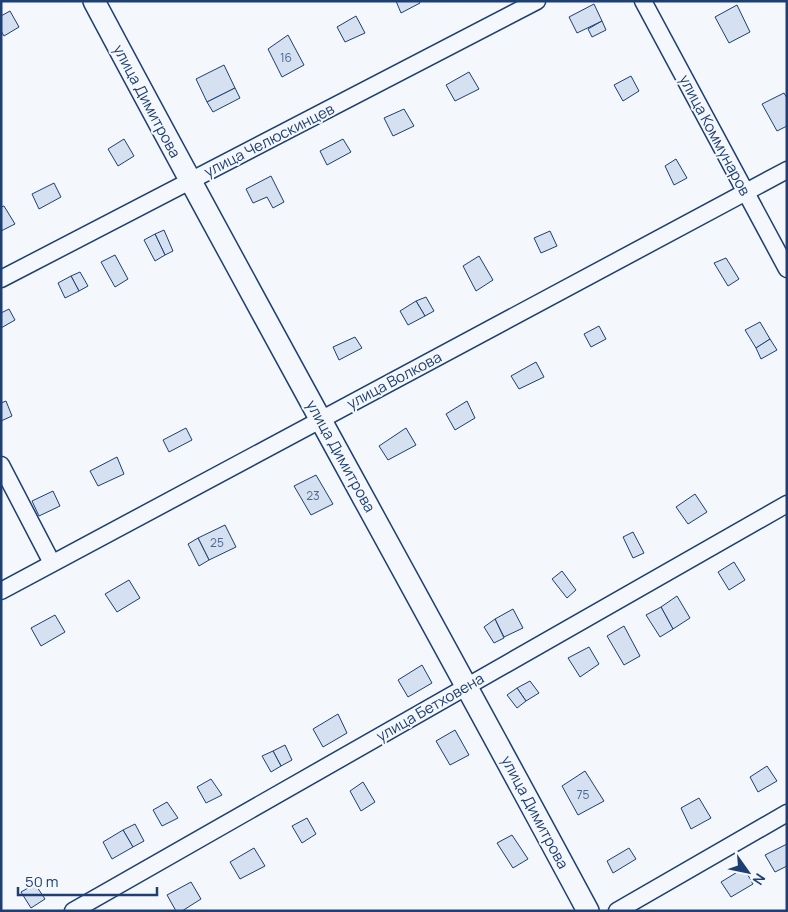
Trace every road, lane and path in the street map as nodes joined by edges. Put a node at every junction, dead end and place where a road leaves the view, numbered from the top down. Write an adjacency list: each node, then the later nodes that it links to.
1 (94, 1): 5 (street, улица Димитрова)
2 (537, 1): 5 (street, улица Челюскинцев)
3 (643, 1): 6 (street, улица Коммунаров)
4 (787, 170): 6 (street, улица Волкова)
5 (190, 182): 8 (street, улица Челюскинцев); 9 (street, улица Димитрова)
6 (746, 192): 7 (street, улица Коммунаров); 9 (street, улица Волкова)
7 (787, 269)
8 (1, 279)
9 (320, 420): 12 (street, улица Волкова); 14 (street, улица Димитрова)
10 (1, 466): 12 (street)
11 (787, 504): 14 (street, улица Бетховена)
12 (52, 563): 13 (street, улица Волкова)
13 (1, 591)
14 (468, 686): 16 (street, улица Бетховена); 17 (street, улица Димитрова)
15 (787, 813): 18 (street)
16 (73, 911)
17 (588, 911)
18 (617, 911)

